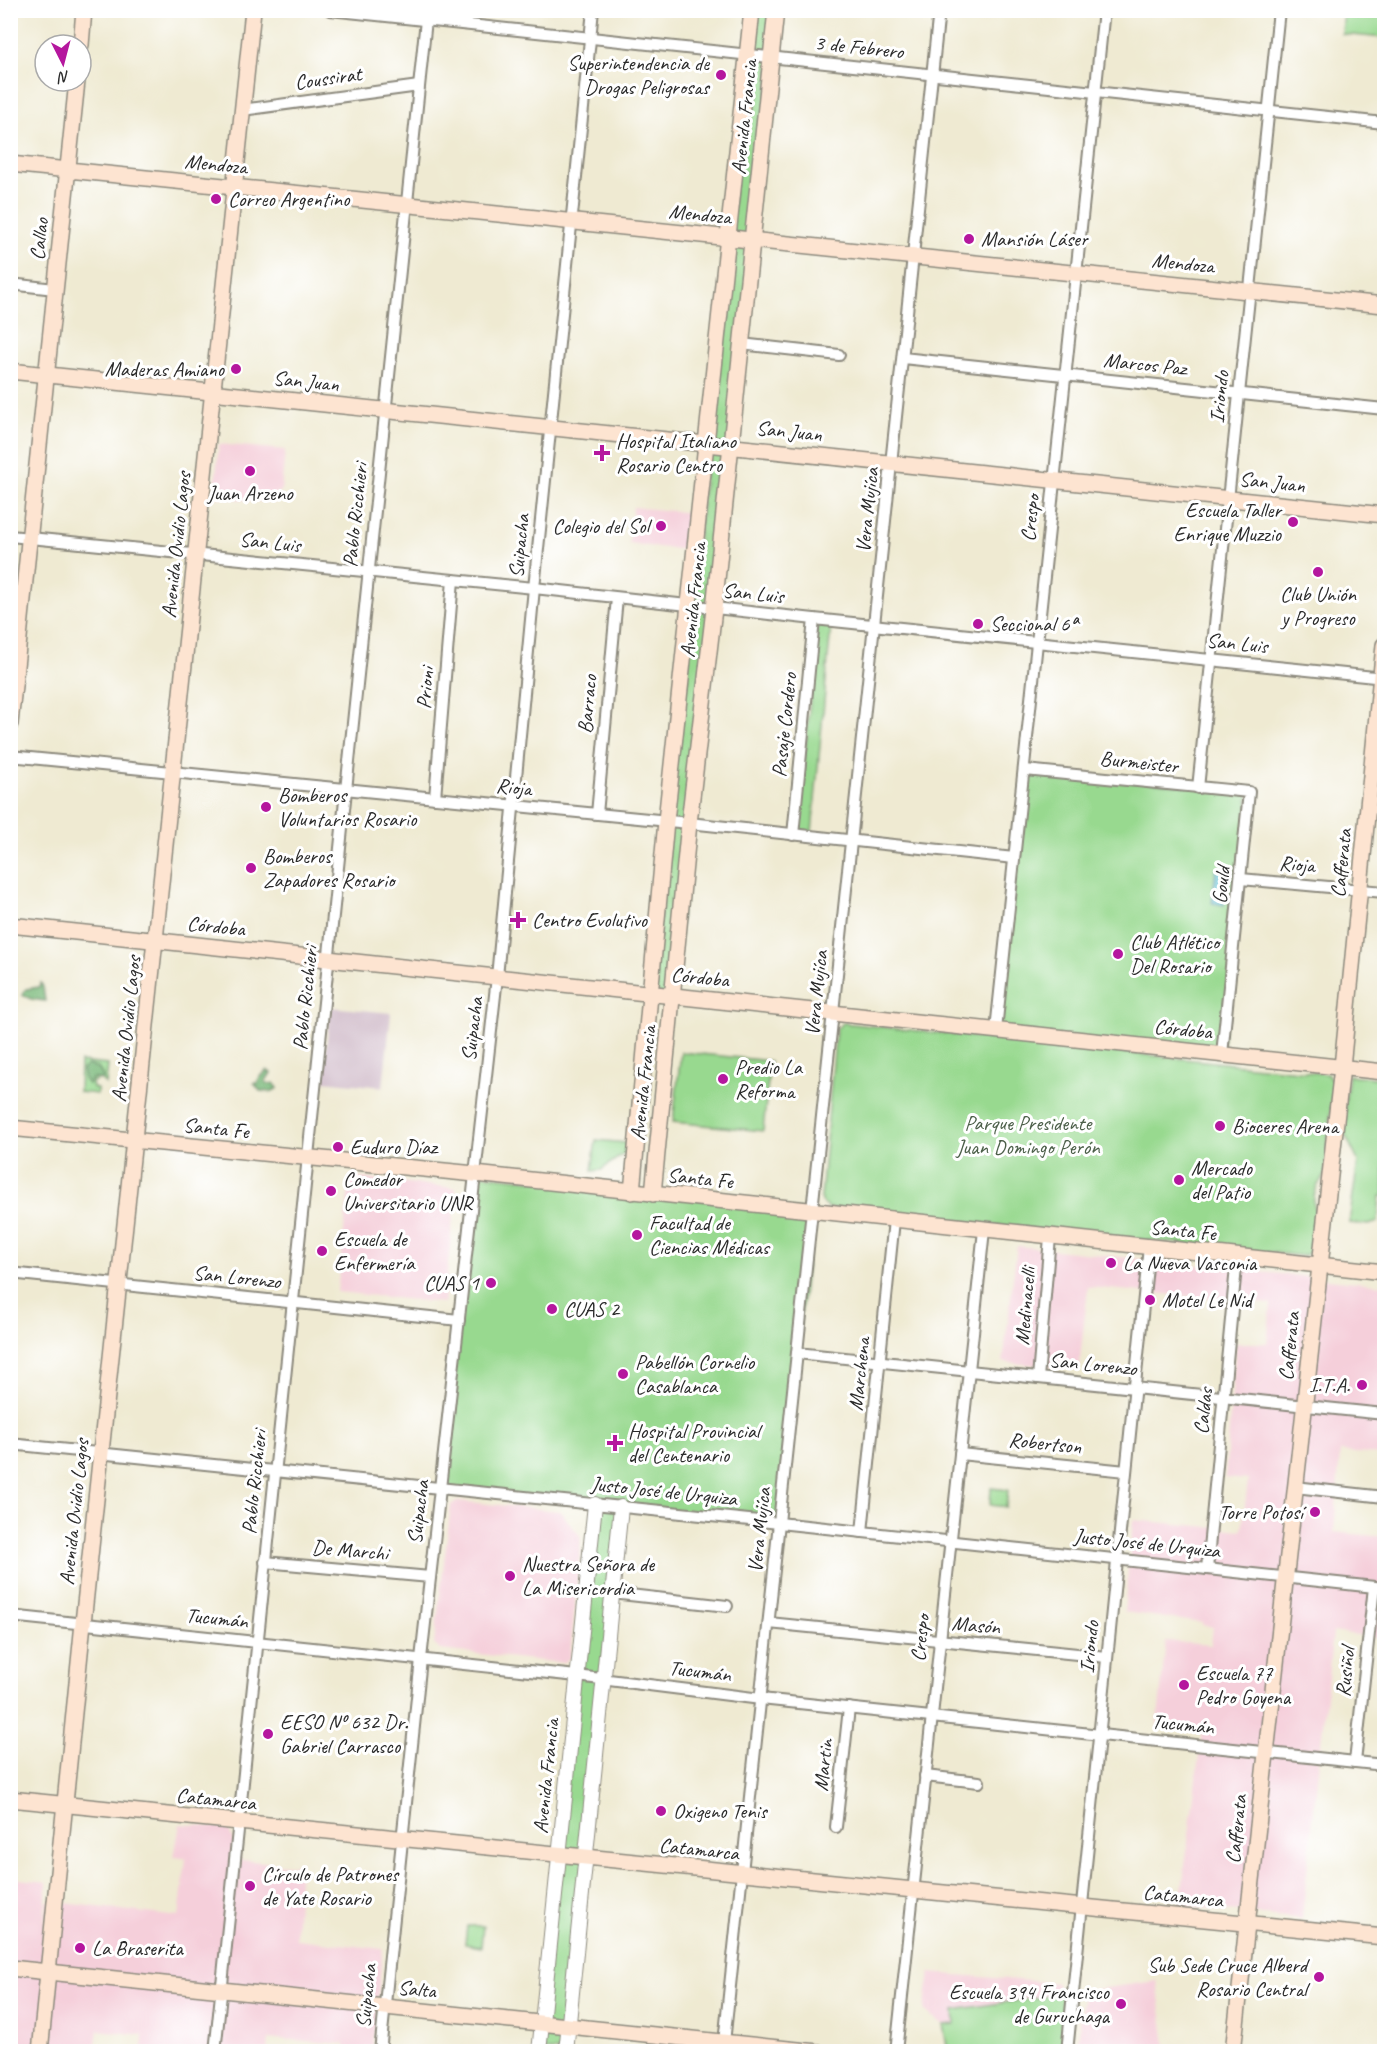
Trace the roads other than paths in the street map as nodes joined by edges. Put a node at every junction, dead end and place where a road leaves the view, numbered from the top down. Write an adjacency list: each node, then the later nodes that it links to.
1 (84, 10): 11 (main road)
2 (253, 10): 19 (main road, Avenida Ovidio Lagos)
3 (330, 10): 10 (street, 3 de Febrero)
4 (593, 10): 12 (street, Suipacha)
5 (752, 10): 13 (main road, Avenida Francia)
6 (776, 10): 14 (main road, Avenida Francia)
7 (939, 10): 15 (street, Vera Mujíca)
8 (1104, 10): 17 (street, Crespo)
9 (1279, 10): 20 (street, Iriondo)
10 (426, 16): 12 (street, 3 de Febrero); 16 (street, Pablo Ricchieri)
11 (82, 33)
12 (590, 39): 13 (street, 3 de Febrero); 26 (street, Suipacha)
13 (748, 55): 14 (street, 3 de Febrero); 27 (main road, Avenida Francia)
14 (771, 58): 15 (street, 3 de Febrero); 28 (main road, Avenida Francia)
15 (932, 74): 17 (street, 3 de Febrero); 29 (street, Vera Mujíca)
16 (419, 86): 19 (street, Coussirat); 25 (street, Pablo Ricchieri)
17 (1095, 92): 20 (street, 3 de Febrero); 30 (street, Crespo)
18 (76, 93): 23 (main road, Callao)
19 (242, 110): 24 (main road, Avenida Ovidio Lagos)
20 (1269, 110): 21 (street, 3 de Febrero); 33 (street, Iriondo)
21 (1384, 123)
22 (10, 164): 23 (main road, Mendoza)
23 (68, 170): 24 (main road, Mendoza); 32 (main road, Callao)
24 (234, 187): 25 (main road, Mendoza); 41 (main road, Avenida Ovidio Lagos)
25 (406, 205): 26 (main road, Mendoza); 44 (street, Pablo Ricchieri)
26 (571, 222): 27 (main road, Mendoza); 45 (street, Suipacha)
27 (728, 238): 28 (main road, Mendoza); 46 (main road, Avenida Francia)
28 (752, 241): 29 (main road, Mendoza); 35 (main road, Avenida Francia)
29 (913, 257): 30 (main road, Mendoza); 37 (street, Vera Mujíca)
30 (1076, 274): 33 (main road, Mendoza); 40 (street, Crespo)
31 (10, 284): 32 (street)
32 (55, 289): 39 (main road, Callao)
33 (1250, 291): 34 (main road, Mendoza); 42 (street, Iriondo)
34 (1384, 305)
35 (741, 344): 36 (street); 47 (main road, Avenida Francia)
36 (839, 355)
37 (903, 358): 40 (street, Marcos Paz); 48 (street, Vera Mujíca)
38 (10, 371): 39 (main road, San Juan)
39 (46, 375): 41 (main road, San Juan); 53 (main road, Callao)
40 (1065, 376): 42 (street, Marcos Paz); 49 (street, Crespo)
41 (213, 392): 44 (main road, San Juan); 54 (main road, Avenida Ovidio Lagos)
42 (1239, 394): 43 (street, Marcos Paz); 50 (street, Iriondo)
43 (1384, 409)
44 (385, 410): 45 (main road, San Juan); 55 (street, Pablo Ricchieri)
45 (551, 428): 46 (main road, San Juan); 57 (street, Suipacha)
46 (707, 444): 47 (main road, San Juan); 59 (main road, Avenida Francia)
47 (730, 446): 48 (main road, San Juan); 60 (main road, Avenida Francia)
48 (891, 463): 49 (main road, San Juan); 62 (street, Vera Mujíca)
49 (1054, 481): 50 (main road, San Juan); 63 (street, Crespo)
50 (1228, 499): 51 (main road, San Juan); 65 (street, Iriondo)
51 (1384, 515)
52 (10, 536): 53 (street, San Luis)
53 (30, 538): 54 (street, San Luis); 67 (main road, Callao)
54 (196, 555): 55 (street, San Luis); 70 (main road, Avenida Ovidio Lagos)
55 (368, 572): 56 (street, San Luis); 72 (street, Pablo Ricchieri)
56 (453, 580): 57 (street, San Luis); 74 (street, Prioni)
57 (534, 588): 58 (street, San Luis); 75 (street, Suipacha)
58 (617, 598): 59 (street, San Luis); 76 (street, Barraco)
59 (690, 606): 60 (street, San Luis); 77 (main road, Avenida Francia)
60 (714, 609): 61 (street, San Luis); 78 (main road, Avenida Francia)
61 (814, 619): 62 (street, San Luis); 79 (street, Pasaje Cordero)
62 (874, 624): 63 (street, San Luis); 80 (street, Vera Mujíca)
63 (1037, 642): 65 (street, San Luis); 69 (street, Crespo)
64 (1384, 645): 66 (main road, Cafferata)
65 (1211, 660): 66 (street, San Luis); 71 (street, Iriondo)
66 (1383, 677): 83 (main road, Cafferata)
67 (10, 724)
68 (10, 756): 70 (street, Rioja)
69 (1025, 770): 71 (street, Burmeister); 81 (street, Crespo)
70 (173, 772): 72 (street, Rioja); 86 (main road, Avenida Ovidio Lagos)
71 (1198, 788): 73 (street, Burmeister)
72 (346, 789): 74 (street, Rioja); 87 (street, Pablo Ricchieri)
73 (1249, 792): 82 (street, Gould)
74 (435, 798): 75 (street, Rioja)
75 (513, 806): 76 (street, Rioja); 88 (street, Suipacha)
76 (597, 814): 77 (street, Rioja)
77 (666, 821): 78 (street, Rioja); 89 (main road, Avenida Francia)
78 (689, 823): 79 (street, Rioja); 90 (main road, Avenida Francia)
79 (793, 835): 80 (street, Rioja)
80 (852, 841): 81 (street, Rioja); 91 (street, Vera Mujíca)
81 (1014, 858): 92 (street, Crespo)
82 (1241, 879): 83 (street, Rioja); 93 (street, Gould)
83 (1360, 889): 84 (street, Rioja); 94 (main road, Cafferata)
84 (1384, 892)
85 (10, 925): 86 (main road, Córdoba)
86 (156, 940): 87 (main road, Córdoba); 97 (main road, Avenida Ovidio Lagos)
87 (328, 958): 88 (main road, Córdoba); 98 (street, Pablo Ricchieri)
88 (497, 976): 89 (main road, Córdoba); 99 (street, Suipacha)
89 (651, 993): 90 (main road, Córdoba); 100 (main road, Avenida Francia)
90 (673, 995): 91 (main road, Córdoba); 101 (main road, Avenida Francia)
91 (833, 1012): 92 (main road, Córdoba); 102 (street, Vera Mujíca)
92 (996, 1030): 93 (main road, Córdoba)
93 (1222, 1054): 94 (main road, Córdoba)
94 (1342, 1067): 95 (main road, Córdoba); 108 (main road, Cafferata)
95 (1384, 1071)
96 (10, 1128): 97 (main road, Santa Fe)
97 (135, 1141): 98 (main road, Santa Fe); 111 (main road, Avenida Ovidio Lagos)
98 (308, 1158): 99 (main road, Santa Fe); 112 (street, Pablo Ricchieri)
99 (475, 1174): 100 (main road, Santa Fe); 113 (street, Suipacha)
100 (632, 1192): 101 (main road, Santa Fe)
101 (653, 1194): 102 (main road, Santa Fe)
102 (812, 1211): 103 (main road, Santa Fe); 114 (street, Vera Mujíca)
103 (894, 1220): 104 (main road, Santa Fe); 115 (street, Marchena)
104 (984, 1230): 105 (main road, Santa Fe); 116 (street, Crespo)
105 (1050, 1237): 106 (main road, Santa Fe); 117 (street, Medinacelli)
106 (1149, 1247): 107 (main road, Santa Fe); 118 (street, Iriondo)
107 (1237, 1257): 108 (main road, Santa Fe); 119 (street, Caldas)
108 (1320, 1265): 109 (main road, Santa Fe); 120 (main road, Cafferata)
109 (1384, 1272)
110 (10, 1273): 111 (street, San Lorenzo)
111 (120, 1285): 112 (street, San Lorenzo); 123 (main road, Avenida Ovidio Lagos)
112 (292, 1303): 113 (street, San Lorenzo); 125 (street, Pablo Ricchieri)
113 (459, 1320): 128 (street, Suipacha)
114 (797, 1353): 115 (street, San Lorenzo); 132 (street, Vera Mujíca)
115 (880, 1362): 116 (street, San Lorenzo); 133 (street, Marchena)
116 (968, 1371): 117 (street, San Lorenzo); 124 (street, Crespo)
117 (1038, 1378): 118 (street, San Lorenzo)
118 (1134, 1388): 119 (street, San Lorenzo); 126 (street, Iriondo)
119 (1224, 1397): 120 (street, San Lorenzo); 137 (street, Caldas)
120 (1304, 1405): 121 (street, San Lorenzo); 127 (main road, Cafferata)
121 (1384, 1414)
122 (10, 1444): 123 (street, Justo José de Urquiza)
123 (102, 1453): 125 (street, Justo José de Urquiza); 144 (main road, Avenida Ovidio Lagos)
124 (960, 1454): 126 (street, Robertson); 134 (street, Crespo)
125 (275, 1471): 128 (street, Justo José de Urquiza); 136 (street, Pablo Ricchieri)
126 (1126, 1471): 135 (street, Iriondo)
127 (1295, 1487): 129 (street); 139 (main road, Cafferata)
128 (441, 1488): 130 (street, Justo José de Urquiza); 138 (street, Suipacha)
129 (1384, 1497)
130 (595, 1504): 131 (street, Justo José de Urquiza); 150 (street, Avenida Francia)
131 (621, 1507): 132 (street, Justo José de Urquiza); 141 (street)
132 (779, 1523): 133 (street, Justo José de Urquiza); 145 (street, Vera Mujíca)
133 (862, 1532): 134 (street, Justo José de Urquiza)
134 (950, 1541): 135 (street, Justo José de Urquiza); 146 (street, Crespo)
135 (1117, 1559): 137 (street, Justo José de Urquiza); 148 (street, Iriondo)
136 (265, 1562): 138 (street, De Marchi); 147 (street, Pablo Ricchieri)
137 (1207, 1569): 139 (street, Justo José de Urquiza)
138 (430, 1577): 149 (street, Suipacha)
139 (1285, 1577): 140 (street, Justo José de Urquiza); 156 (main road, Cafferata)
140 (1379, 1587): 157 (street, Rusiñol)
141 (612, 1593): 142 (street); 151 (street)
142 (727, 1606)
143 (10, 1616): 144 (street, Tucumán)
144 (83, 1623): 147 (street, Tucumán); 162 (main road, Avenida Ovidio Lagos)
145 (769, 1623): 146 (street, Masón); 152 (street, Vera Mujíca)
146 (940, 1641): 148 (street, Masón); 154 (street, Crespo)
147 (257, 1643): 149 (street, Tucumán); 163 (street, Pablo Ricchieri)
148 (1107, 1657): 155 (street, Iriondo)
149 (421, 1659): 150 (street, Tucumán); 165 (street, Suipacha)
150 (577, 1676): 151 (street, Tucumán); 166 (street, Avenida Francia)
151 (604, 1679): 152 (street, Tucumán); 167 (street)
152 (761, 1699): 153 (street, Tucumán); 168 (street, Vera Mujíca)
153 (849, 1708): 154 (street, Tucumán); 164 (street, Martin)
154 (931, 1717): 155 (street, Tucumán); 159 (street, Crespo)
155 (1099, 1735): 156 (street, Tucumán); 170 (street, Iriondo)
156 (1266, 1752): 157 (street, Tucumán); 171 (main road, Cafferata)
157 (1355, 1762): 158 (street, Tucumán)
158 (1384, 1765)
159 (925, 1776): 160 (street); 169 (street, Crespo)
160 (979, 1782)
161 (10, 1798): 162 (main road, Catamarca)
162 (65, 1804): 163 (main road, Catamarca); 174 (main road, Avenida Ovidio Lagos)
163 (238, 1822): 165 (main road, Catamarca); 175 (street, Pablo Ricchieri)
164 (836, 1827)
165 (402, 1839): 166 (main road, Catamarca); 176 (street, Suipacha)
166 (559, 1855): 167 (main road, Catamarca); 177 (street, Avenida Francia)
167 (586, 1858): 168 (main road, Catamarca); 178 (street)
168 (742, 1874): 169 (main road, Catamarca); 179 (street, Vera Mujíca)
169 (913, 1889): 170 (main road, Catamarca); 186 (street, Crespo)
170 (1082, 1906): 171 (main road, Catamarca); 187 (street, Iriondo)
171 (1247, 1924): 172 (main road, Catamarca); 188 (main road, Cafferata)
172 (1384, 1937)
173 (10, 1968): 174 (main road, Salta)
174 (49, 1972): 175 (main road, Salta); 180 (main road, Avenida Ovidio Lagos)
175 (221, 1990): 176 (main road, Salta); 181 (street, Pablo Ricchieri)
176 (385, 2007): 177 (main road, Salta); 182 (street, Suipacha)
177 (542, 2023): 178 (main road, Salta); 183 (street, Avenida Francia)
178 (569, 2026): 179 (main road, Salta); 184 (street)
179 (724, 2047): 185 (main road, Salta)
180 (40, 2052)
181 (214, 2052)
182 (380, 2052)
183 (539, 2052)
184 (566, 2052)
185 (818, 2052)
186 (896, 2052)
187 (1067, 2052)
188 (1233, 2052)

